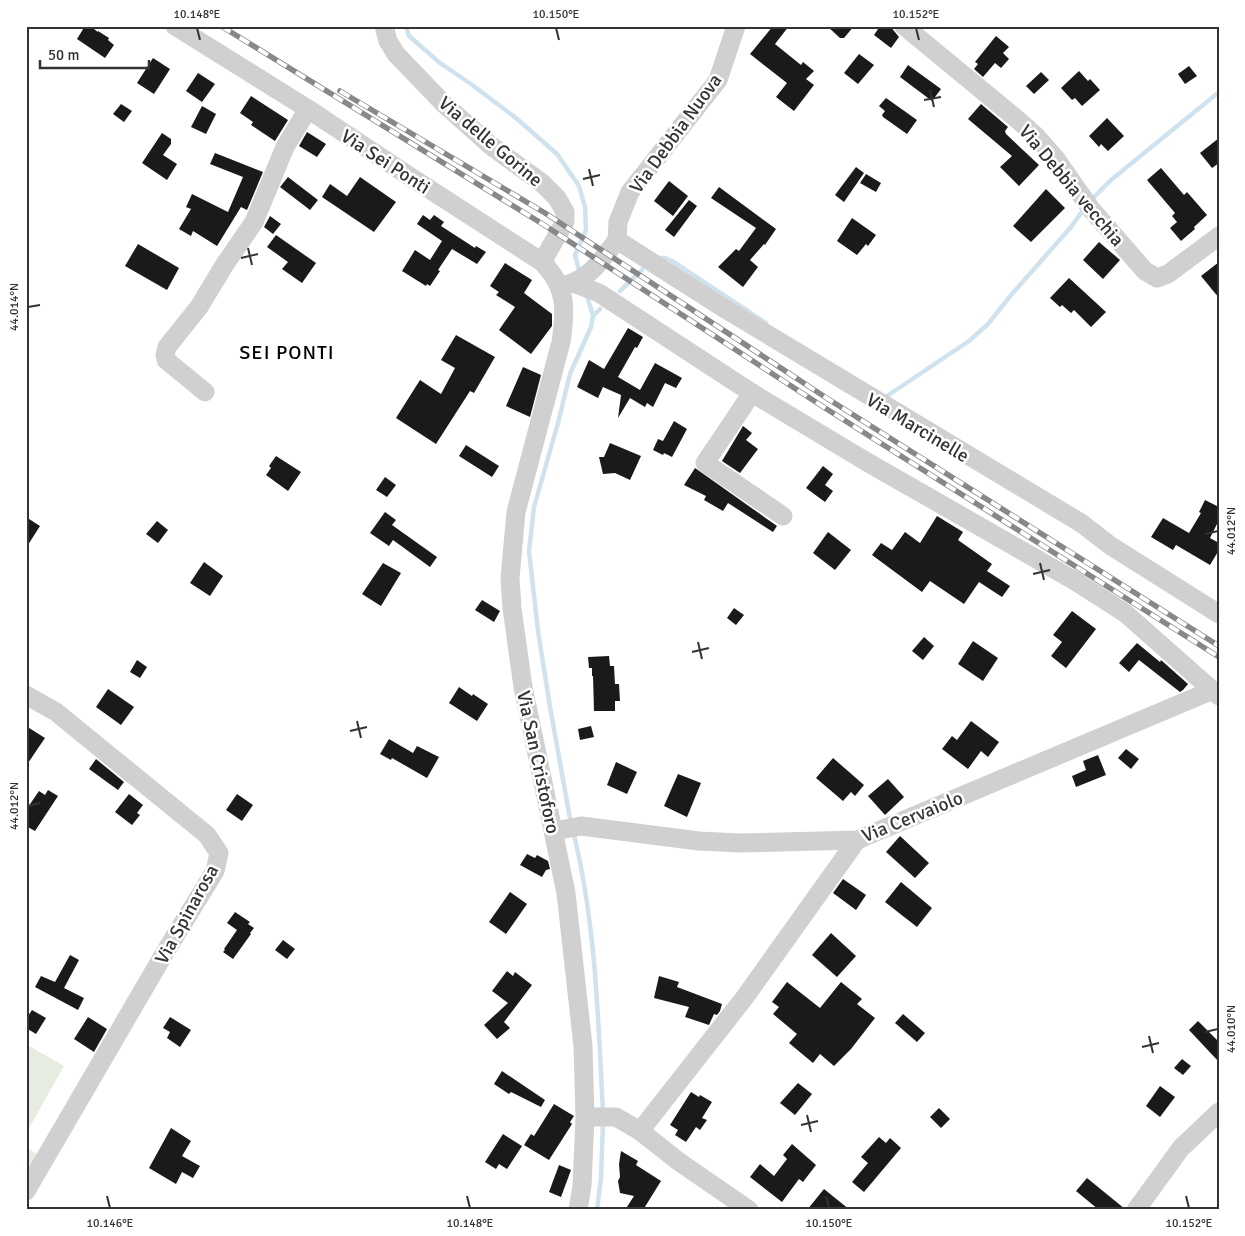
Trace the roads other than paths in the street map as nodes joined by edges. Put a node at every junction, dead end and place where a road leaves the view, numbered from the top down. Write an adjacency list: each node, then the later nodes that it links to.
1 (175, 26): 5 (street, Via Sei Ponti)
2 (384, 26): 8 (street, Via delle Gorine)
3 (736, 26): 7 (street, Via Debbia Nuova)
4 (904, 26): 6 (street, Via Debbia vecchia)
5 (308, 109): 8 (street, Via Sei Ponti); 11 (street)
6 (1219, 236)
7 (617, 240): 9 (street); 14 (street, Via Marcinelle)
8 (542, 262): 9 (street, Via Sei Ponti)
9 (566, 285): 10 (street, Via Sei Ponti); 12 (street)
10 (564, 320): 17 (street, Via San Cristoforo)
11 (205, 392)
12 (752, 393): 13 (street); 15 (street)
13 (783, 516)
14 (1219, 614)
15 (1216, 693): 18 (street, Via Cervaiolo)
16 (26, 695): 22 (street, Via Spinarosa)
17 (557, 830): 18 (street, Via Cervaiolo); 20 (street, Via San Cristoforo)
18 (856, 840): 21 (street)
19 (1219, 1112): 25 (street)
20 (588, 1117): 21 (street); 23 (street, Via San Cristoforo)
21 (640, 1131): 24 (street)
22 (26, 1191)
23 (578, 1210)
24 (749, 1210)
25 (1136, 1210)

